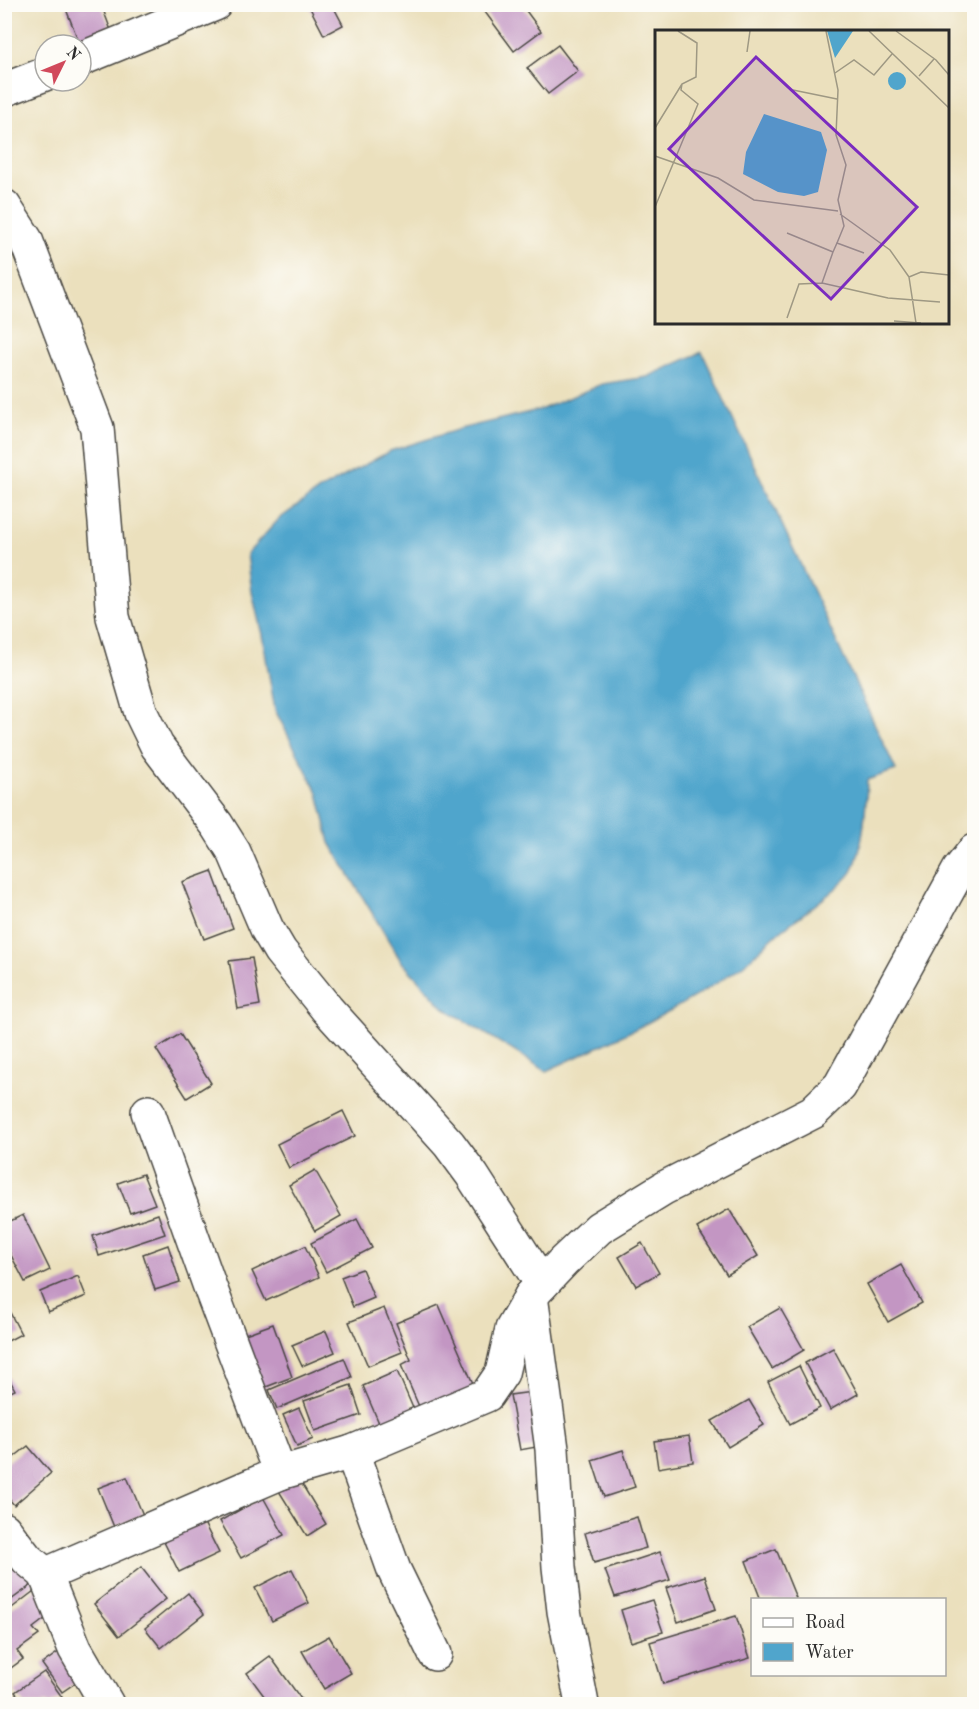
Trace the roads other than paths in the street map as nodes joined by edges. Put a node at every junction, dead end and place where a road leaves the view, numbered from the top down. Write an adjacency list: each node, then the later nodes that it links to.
1 (215, 4): 2 (street)
2 (93, 54)
3 (33, 79): 4 (street)
4 (4, 90)
5 (4, 206): 8 (street)
6 (975, 851): 8 (street)
7 (148, 1112): 10 (street)
8 (537, 1290): 9 (street); 15 (street)
9 (352, 1452): 10 (street); 13 (street)
10 (280, 1473): 12 (street)
11 (4, 1529): 12 (street)
12 (45, 1574): 14 (street)
13 (435, 1654)
14 (107, 1704)
15 (582, 1704)

